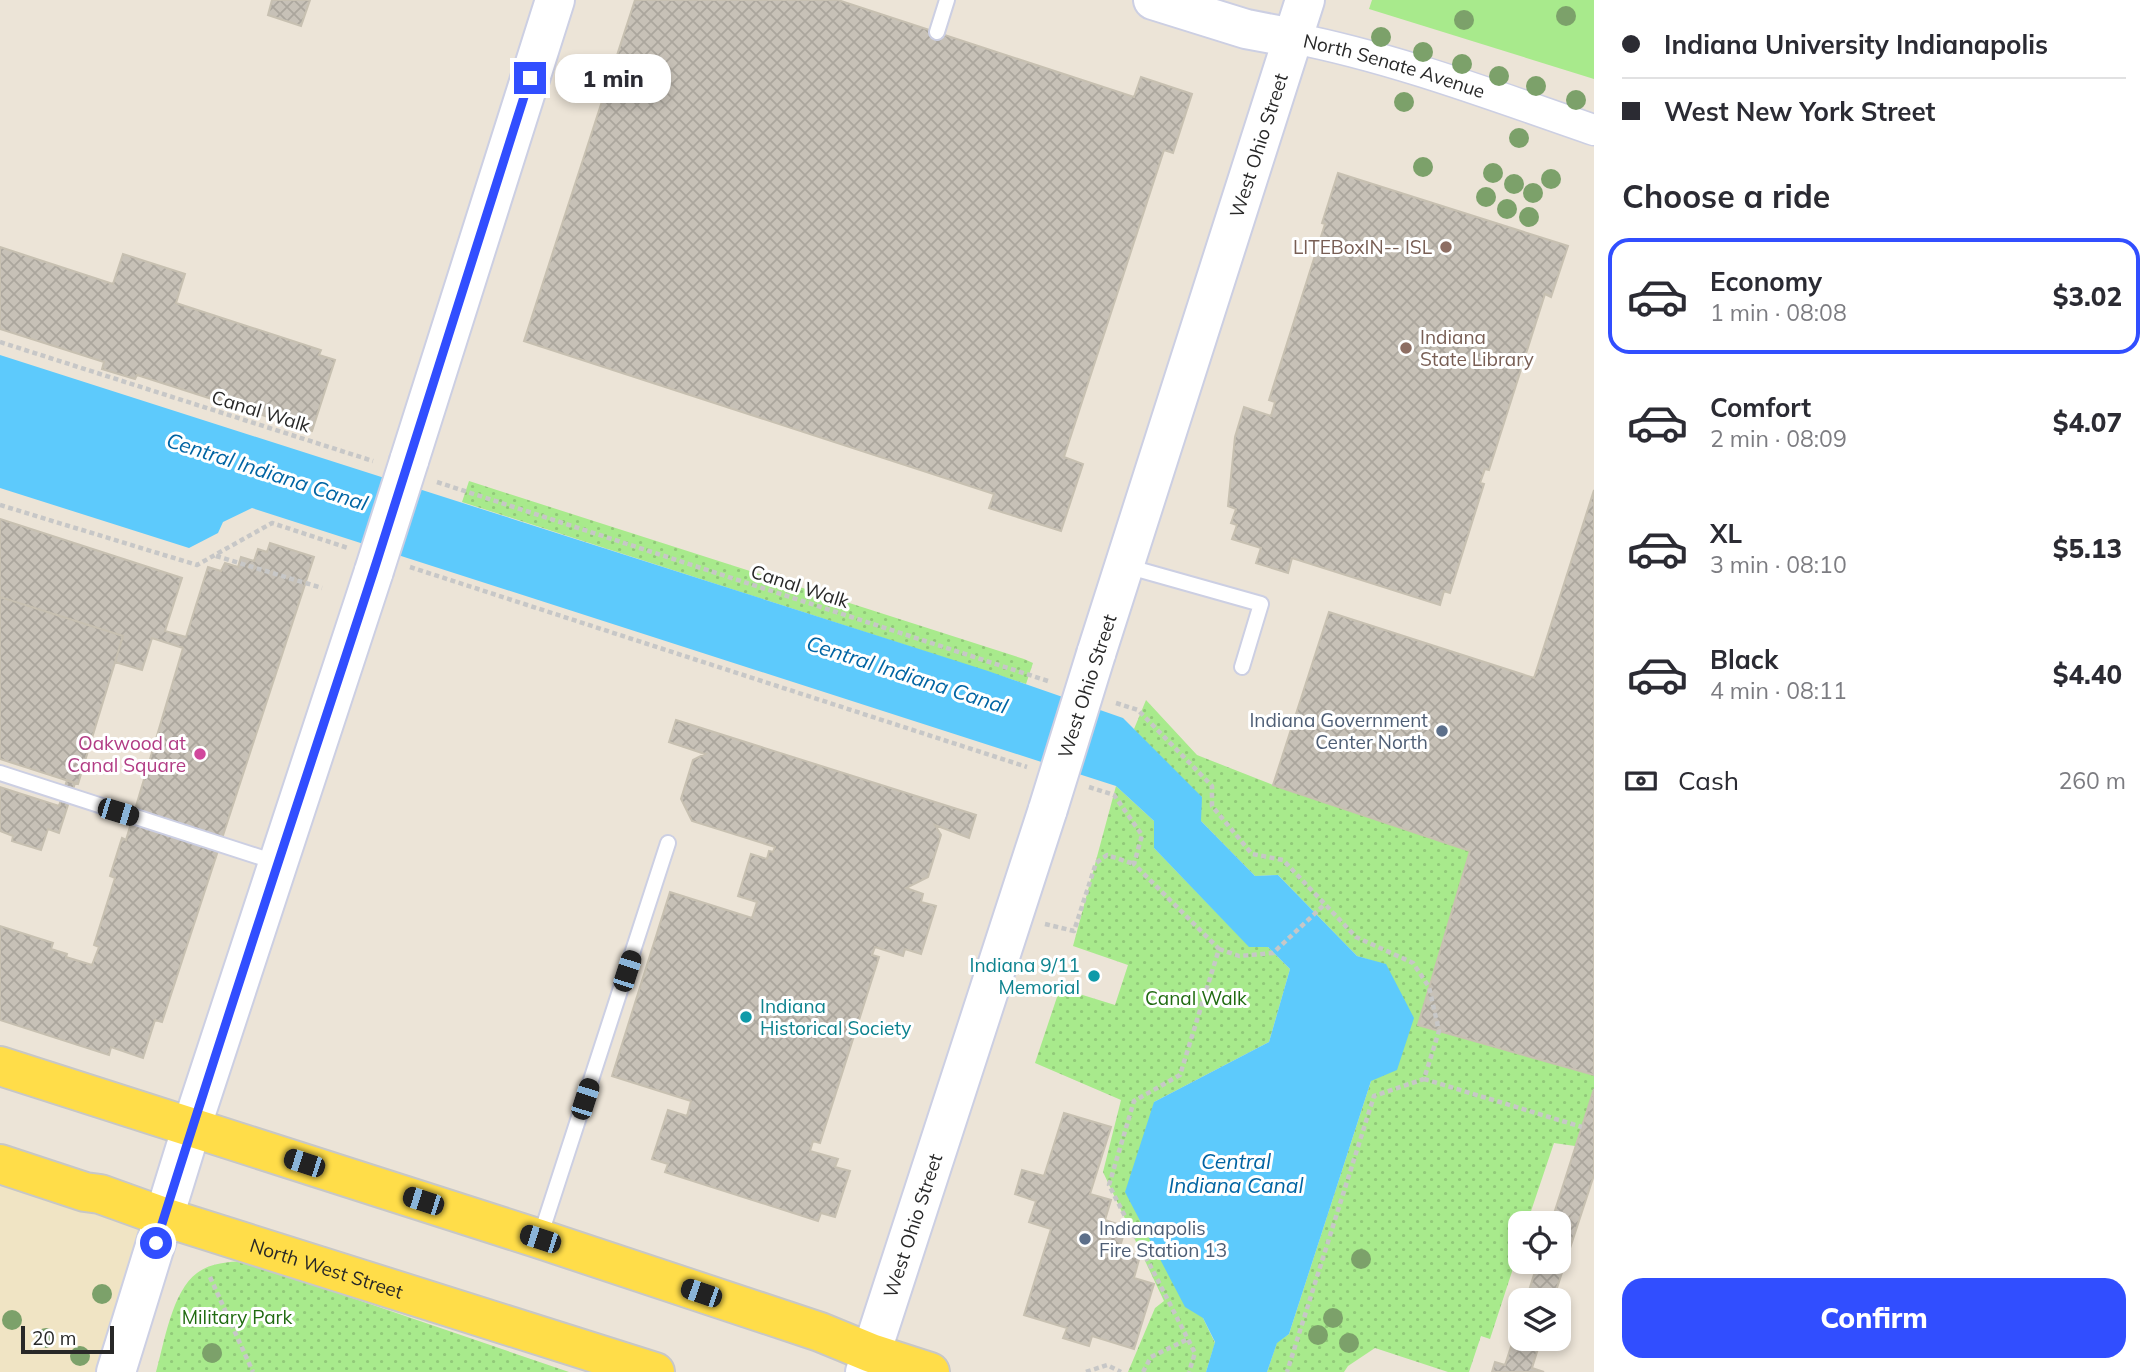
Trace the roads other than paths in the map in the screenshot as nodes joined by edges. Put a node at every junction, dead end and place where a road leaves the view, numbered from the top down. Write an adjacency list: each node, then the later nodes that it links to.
1 (555, 0): 12 (main road, bridge)
2 (947, 0): 5 (lane)
3 (1153, 0): 6 (main road, North Senate Avenue)
4 (1305, 0): 6 (main road, West Ohio Street)
5 (937, 32)
6 (1293, 38): 7 (street, North Senate Avenue); 8 (main road, West Ohio Street)
7 (1594, 130)
8 (1125, 566): 9 (lane); 18 (main road, West Ohio Street, bridge)
9 (1242, 667)
10 (0, 774): 12 (lane)
11 (668, 842): 17 (lane)
12 (279, 863): 14 (main road)
13 (0, 1066): 14 (main road)
14 (192, 1127): 16 (main road); 17 (main road)
15 (0, 1164): 16 (main road, North West Street)
16 (164, 1217): 19 (main road); 20 (main road, North West Street)
17 (540, 1239): 18 (main road)
18 (868, 1363): 21 (main road)
19 (116, 1372)
20 (655, 1372)
21 (930, 1372)

